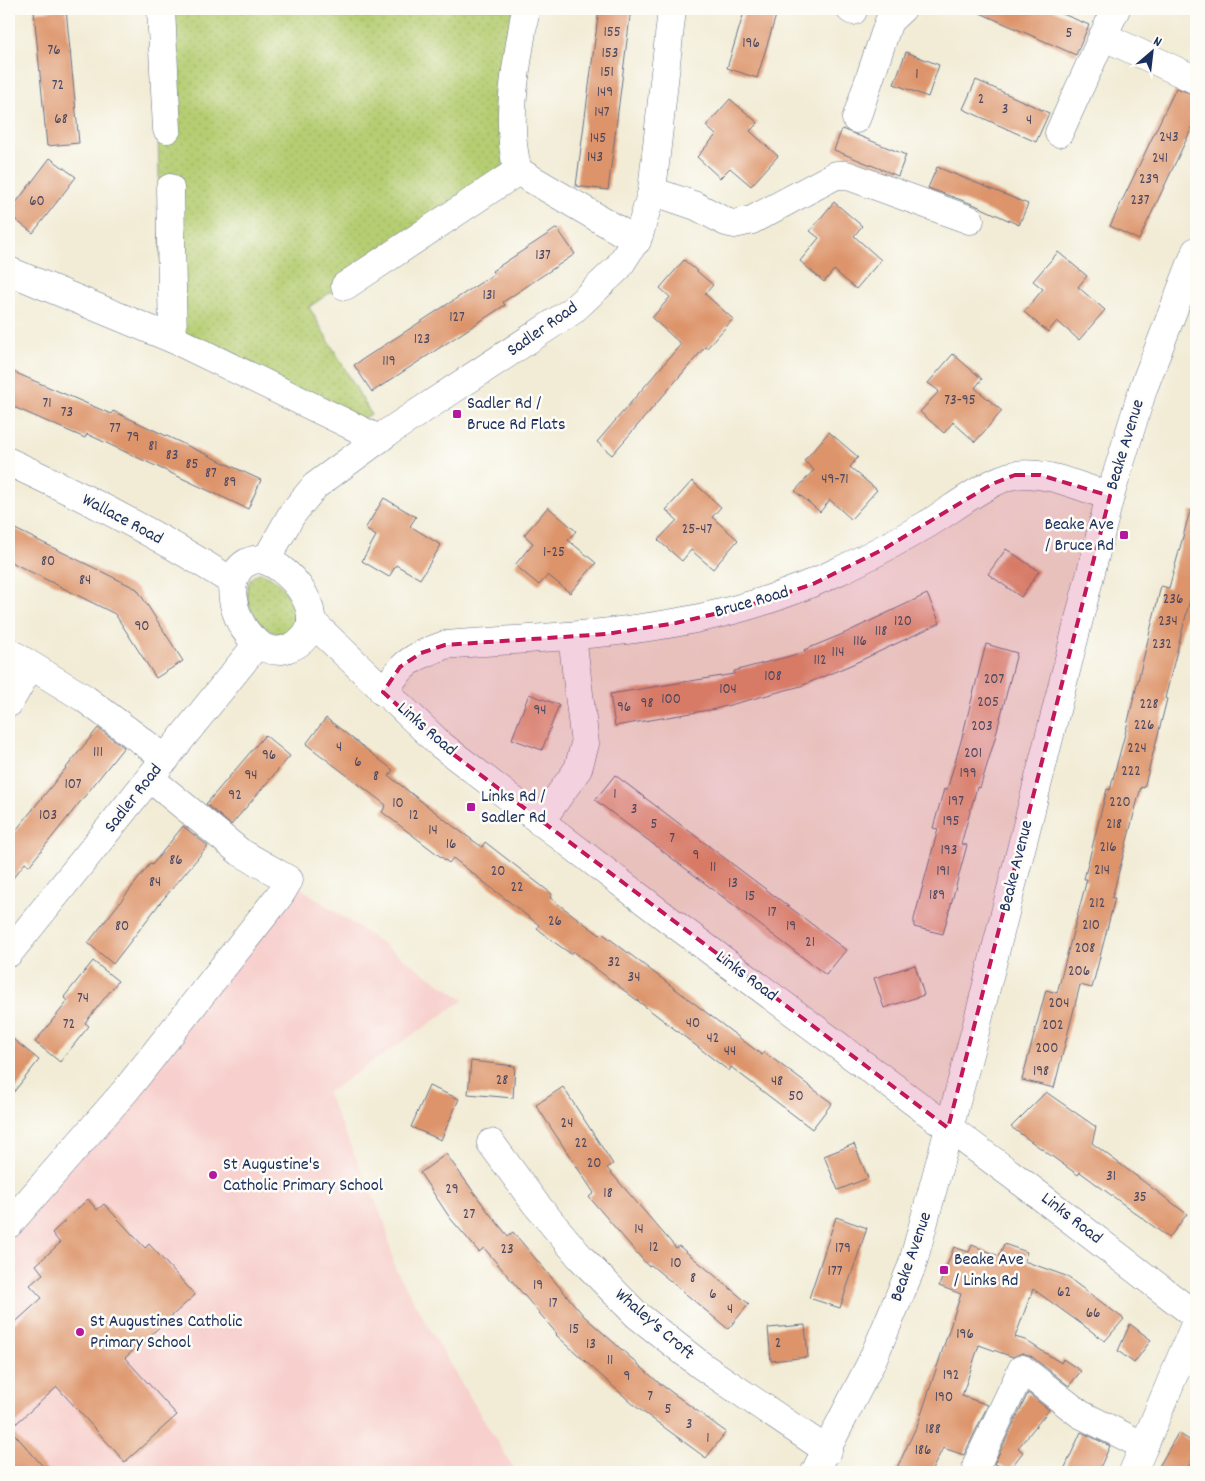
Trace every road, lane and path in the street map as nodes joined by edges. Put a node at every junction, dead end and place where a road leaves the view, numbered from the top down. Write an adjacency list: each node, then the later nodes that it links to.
1 (161, 9): 9 (street)
2 (672, 9): 13 (street, Sadler Road)
3 (902, 9): 8 (street)
4 (1116, 9): 6 (street)
5 (525, 13): 11 (street)
6 (1103, 36): 7 (street); 10 (street)
7 (1196, 80)
8 (856, 119)
9 (167, 129)
10 (1059, 133)
11 (518, 171): 15 (street); 19 (street)
12 (170, 188): 20 (street)
13 (652, 191): 14 (street); 15 (street, Sadler Road)
14 (970, 220)
15 (637, 241): 21 (street, Sadler Road)
16 (1196, 250): 17 (street, Beake Avenue)
17 (1191, 278): 23 (street, Beake Avenue)
18 (12, 280): 20 (street)
19 (345, 286)
20 (173, 339): 21 (street)
21 (379, 439): 24 (street, Sadler Road)
22 (9, 462): 25 (street, Wallace Road)
23 (1110, 496): 27 (street, Bruce Road); 35 (street, Beake Avenue)
24 (266, 560): 25 (street); 26 (street)
25 (233, 582): 28 (street)
26 (311, 621): 28 (street); 30 (street, Links Road)
27 (572, 636): 30 (street, Bruce Road); 33 (street)
28 (258, 643): 32 (street, Sadler Road)
29 (20, 659): 31 (street); 32 (street)
30 (383, 692): 33 (street, Links Road)
31 (9, 703)
32 (158, 769): 34 (street, Sadler Road); 37 (street)
33 (540, 822): 35 (street, Links Road)
34 (9, 953)
35 (948, 1128): 38 (street, Links Road); 41 (street, Beake Avenue)
36 (491, 1143): 41 (street, Whaley's Croft)
37 (9, 1224)
38 (1196, 1316)
39 (1196, 1322): 40 (street)
40 (1144, 1446): 42 (street); 43 (street)
41 (821, 1461)
42 (977, 1464)
43 (1133, 1472)

